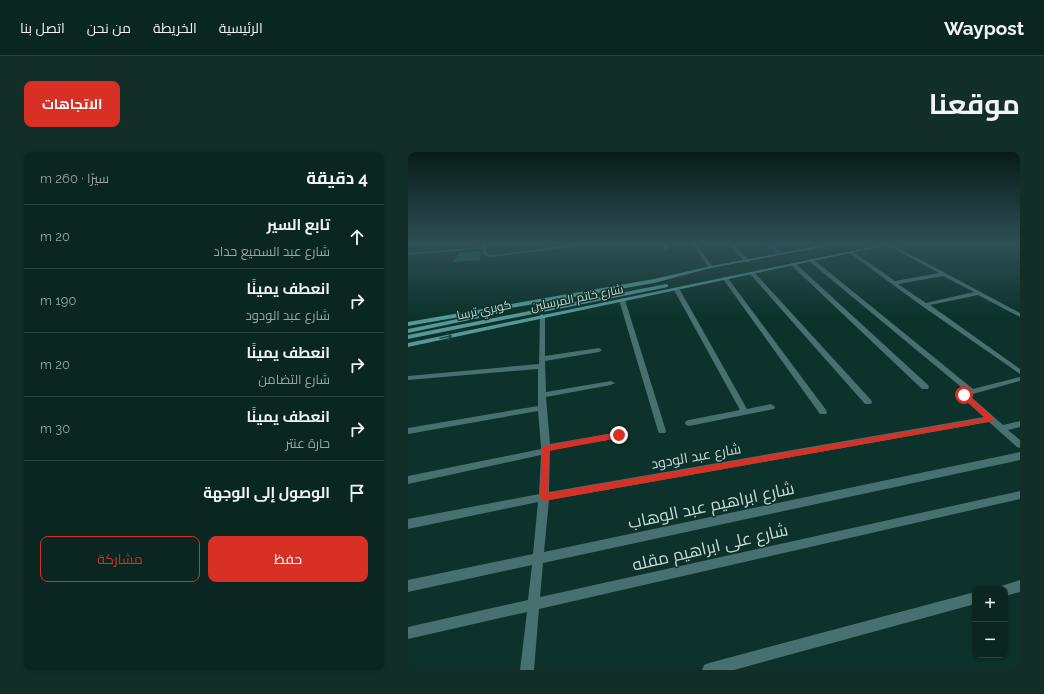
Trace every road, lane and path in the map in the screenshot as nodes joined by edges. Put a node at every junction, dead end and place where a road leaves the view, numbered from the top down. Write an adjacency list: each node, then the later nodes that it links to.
1 (711, 268): 10 (main road, شارع خاتم المرسلين)
2 (774, 268): 7 (main road, شارع خاتم المرسلين)
3 (797, 268): 29 (street)
4 (821, 268): 30 (street)
5 (873, 268): 12 (street)
6 (933, 268): 8 (street)
7 (752, 273): 9 (main road, شارع خاتم المرسلين); 32 (street)
8 (943, 274): 12 (street); 14 (street)
9 (726, 278): 11 (main road, شارع خاتم المرسلين); 36 (street)
10 (654, 281): 19 (main road, شارع خاتم المرسلين); 20 (main road, كوبري ترسا)
11 (707, 283): 13 (main road, شارع خاتم المرسلين); 21 (main road, كوبري ترسا)
12 (894, 283): 16 (street)
13 (677, 290): 15 (main road, شارع خاتم المرسلين); 35 (street)
14 (978, 294): 16 (street); 17 (street)
15 (622, 300): 18 (main road, شارع خاتم المرسلين); 42 (street)
16 (924, 305): 25 (street)
17 (1020, 315)
18 (542, 316): 22 (main road, شارع خاتم المرسلين, one-way to 18); 24 (street)
19 (408, 324)
20 (408, 331)
21 (408, 338)
22 (408, 345)
23 (599, 350): 24 (street)
24 (542, 363): 26 (street); 31 (street)
25 (1020, 372)
26 (408, 378)
27 (1020, 379): 30 (street)
28 (611, 383): 31 (street)
29 (925, 387)
30 (967, 392): 37 (street)
31 (542, 395): 34 (street)
32 (868, 402)
33 (771, 407): 35 (street)
34 (542, 408): 41 (street); 45 (street)
35 (744, 412): 38 (street)
36 (823, 412)
37 (990, 419): 40 (street); 49 (street, شارع عبد الودود)
38 (689, 423)
39 (1020, 424): 40 (street)
40 (1001, 428): 44 (street)
41 (408, 431)
42 (662, 431)
43 (619, 435): 45 (street)
44 (1020, 445)
45 (546, 450): 47 (street); 49 (street)
46 (1020, 456): 51 (street, شارع ابراهيم عبد الوهاب)
47 (408, 480)
48 (1020, 495): 56 (street, شارع على ابراهيم مقله)
49 (544, 497): 50 (street, شارع عبد الودود); 51 (street)
50 (408, 524)
51 (538, 558): 52 (street, شارع ابراهيم عبد الوهاب); 56 (street)
52 (408, 586)
53 (1020, 586): 54 (street)
54 (1008, 589)
55 (972, 599): 59 (street)
56 (534, 603): 57 (street, شارع على ابراهيم مقله); 58 (street)
57 (408, 633)
58 (527, 670)
59 (709, 670)

